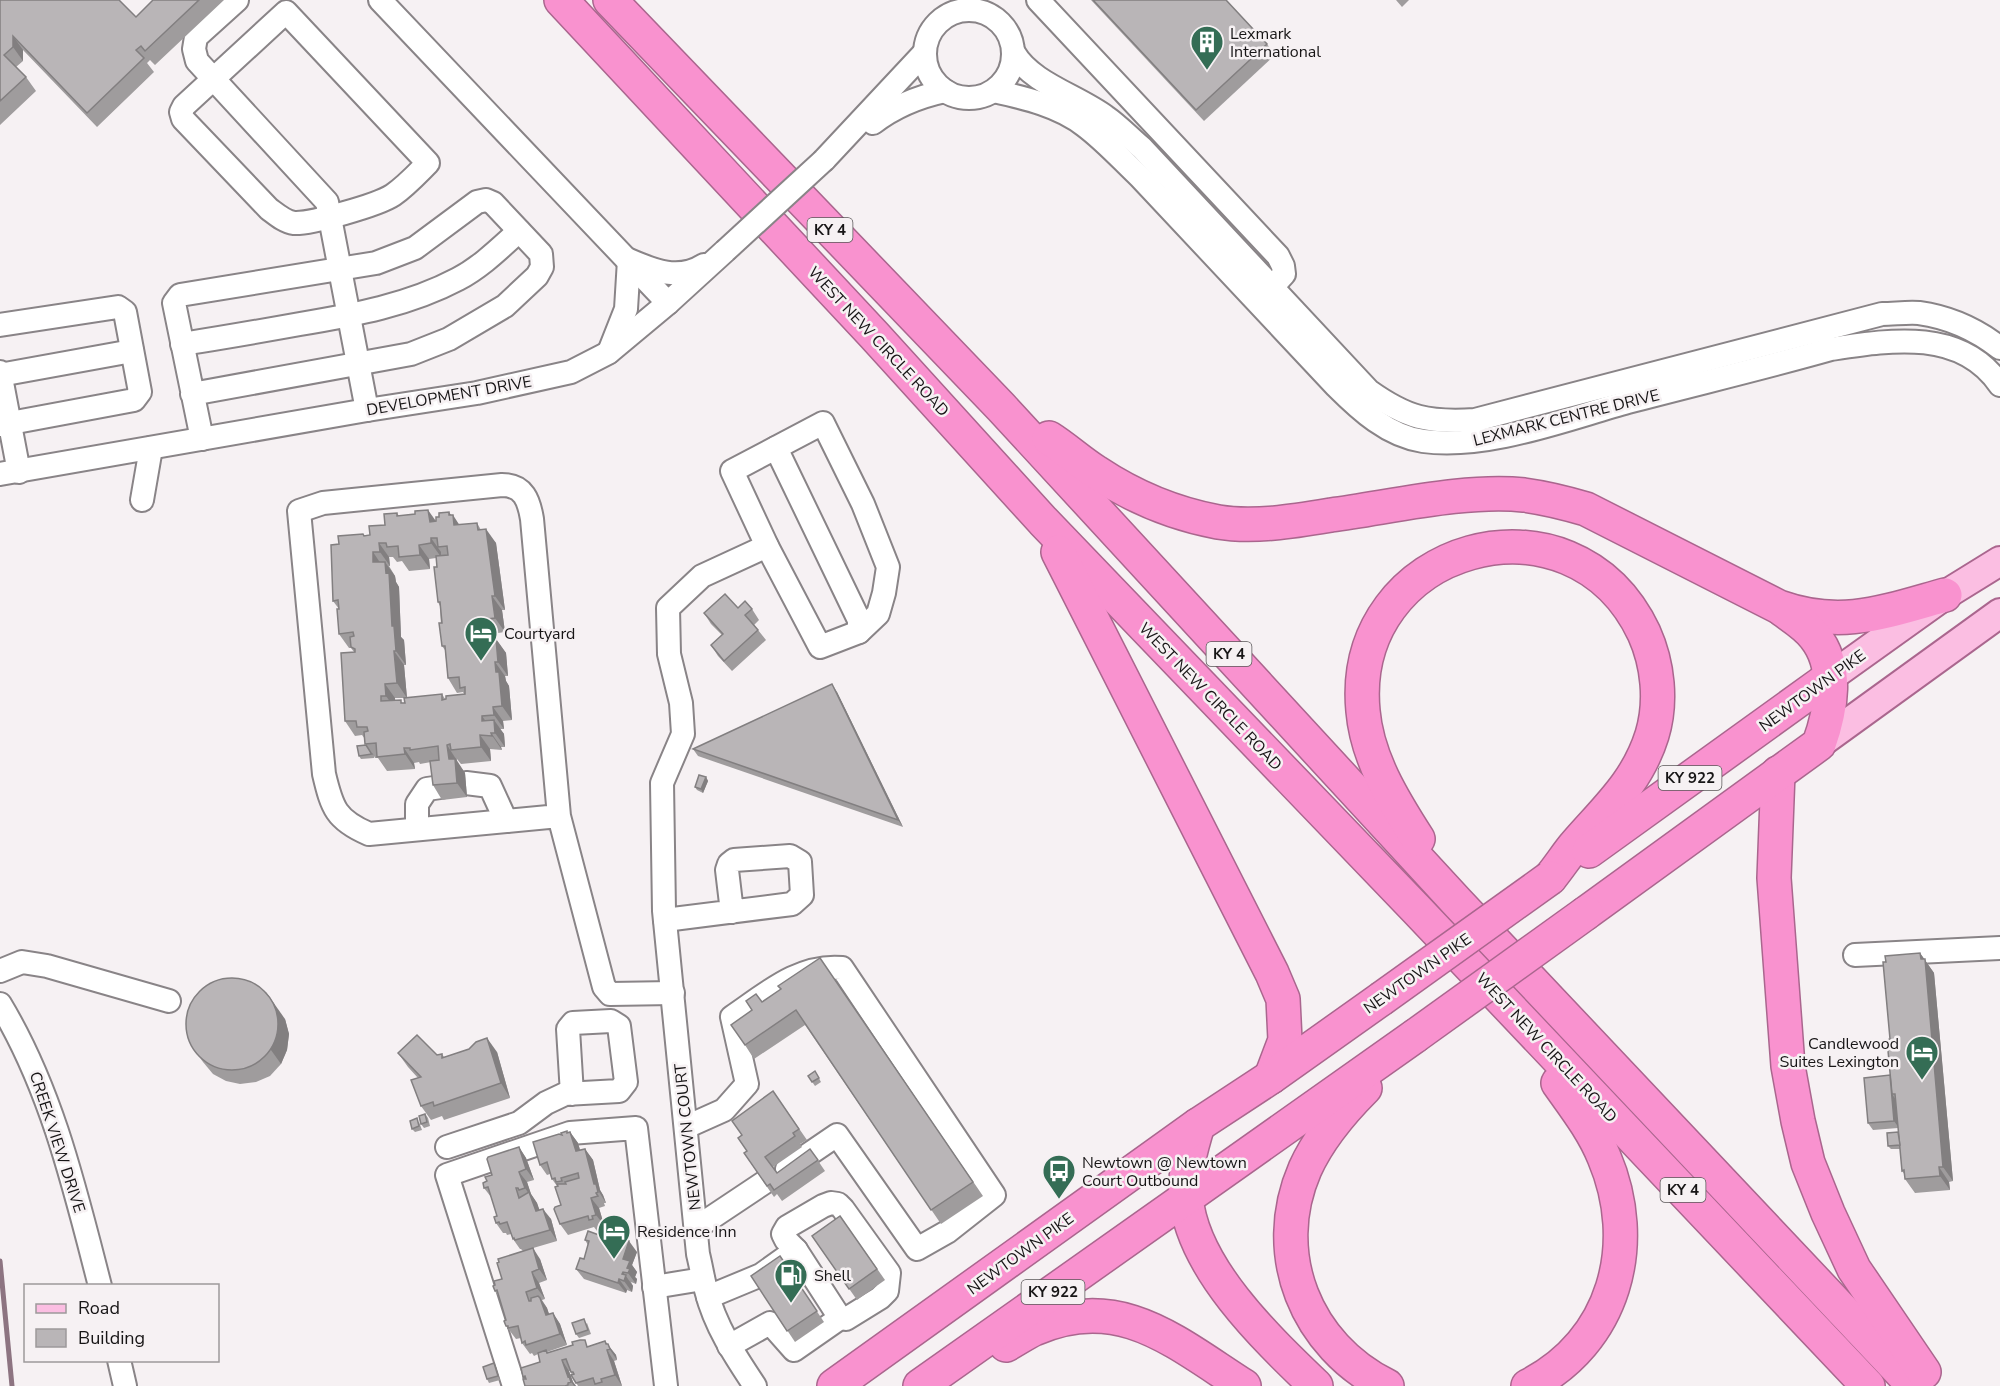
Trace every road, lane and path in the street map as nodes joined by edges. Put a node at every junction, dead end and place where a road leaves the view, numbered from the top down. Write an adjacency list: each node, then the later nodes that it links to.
1 (237, 0): 11 (street)
2 (380, 0): 18 (street)
3 (561, 0): 40 (highway, WEST NEW CIRCLE ROAD / KY 4)
4 (610, 0): 32 (highway, WEST NEW CIRCLE ROAD / KY 4)
5 (939, 0): 8 (street)
6 (1038, 0): 20 (street)
7 (987, 9): 8 (street); 10 (street)
8 (937, 24): 9 (street)
9 (925, 52): 12 (street); 14 (street, DEVELOPMENT DRIVE)
10 (1014, 53): 13 (street); 20 (street, LEXMARK CENTRE DRIVE)
11 (213, 79): 15 (street); 15 (street); 15 (street)
12 (945, 91): 13 (street); 14 (street, DEVELOPMENT DRIVE)
13 (994, 91): 20 (street, LEXMARK CENTRE DRIVE)
14 (824, 160): 17 (street, DEVELOPMENT DRIVE, bridge)
15 (330, 216): 19 (street)
16 (519, 231): 19 (street); 22 (street); 28 (street)
17 (725, 250): 18 (street); 21 (street, DEVELOPMENT DRIVE)
18 (629, 260): 21 (street); 27 (street)
19 (340, 270): 22 (street); 24 (street)
20 (1265, 295): 25 (street, LEXMARK CENTRE DRIVE); 29 (street, LEXMARK CENTRE DRIVE)
21 (668, 303): 27 (street, DEVELOPMENT DRIVE)
22 (348, 316): 24 (street); 28 (street)
23 (0, 325): 26 (street)
24 (182, 344): 31 (street)
25 (2000, 348)
26 (132, 351): 30 (street); 34 (street)
27 (608, 353): 33 (street, DEVELOPMENT DRIVE)
28 (357, 364): 31 (street); 33 (street)
29 (1997, 373)
30 (0, 374): 34 (street)
31 (192, 394): 35 (street)
32 (1001, 407): 44 (highway); 56 (highway, WEST NEW CIRCLE ROAD / KY 4)
33 (367, 410): 35 (street, DEVELOPMENT DRIVE)
34 (5, 425): 38 (street)
35 (202, 439): 36 (street, DEVELOPMENT DRIVE)
36 (151, 448): 38 (street, DEVELOPMENT DRIVE); 39 (street)
37 (776, 448): 41 (street); 46 (street); 46 (street)
38 (9, 473)
39 (142, 500)
40 (1042, 521): 64 (highway, WEST NEW CIRCLE ROAD / KY 4); 69 (highway)
41 (767, 546): 46 (street); 58 (street, NEWTOWN COURT)
42 (2000, 561): 43 (main road, NEWTOWN PIKE / KY 922)
43 (1945, 596): 44 (highway); 47 (main road, NEWTOWN PIKE / KY 922)
44 (1779, 607): 47 (highway)
45 (2000, 614): 48 (main road, KY 922)
46 (859, 632)
47 (1829, 678): 48 (highway); 55 (highway, NEWTOWN PIKE / KY 922)
48 (1819, 744): 49 (highway, KY 922)
49 (1778, 773): 68 (highway, KY 922, bridge); 96 (highway)
50 (466, 783): 53 (street)
51 (441, 786): 54 (street)
52 (559, 816): 53 (street); 54 (street); 63 (street)
53 (506, 821): 54 (street)
54 (417, 829)
55 (1550, 878): 56 (highway); 69 (highway, NEWTOWN PIKE / KY 922, bridge)
56 (1457, 902): 95 (highway, WEST NEW CIRCLE ROAD / KY 4)
57 (732, 912): 58 (street)
58 (665, 916): 62 (street, NEWTOWN COURT)
59 (2000, 948): 60 (street)
60 (1855, 955)
61 (0, 971): 65 (street)
62 (672, 993): 63 (street); 72 (street, NEWTOWN COURT)
63 (610, 994): 67 (street)
64 (1497, 995): 93 (highway); 94 (highway, WEST NEW CIRCLE ROAD / KY 4)
65 (169, 1001)
66 (0, 1004): 77 (street, CREEK VIEW DRIVE)
67 (611, 1020): 70 (street); 70 (street)
68 (1415, 1036): 74 (highway, KY 922); 92 (highway)
69 (1271, 1077): 71 (highway, NEWTOWN PIKE / KY 922)
70 (572, 1094): 73 (street)
71 (1198, 1125): 74 (highway); 87 (highway, NEWTOWN PIKE / KY 922)
72 (686, 1127): 75 (street, NEWTOWN COURT); 75 (street)
73 (447, 1147)
74 (1186, 1198): 88 (highway, KY 922); 91 (highway)
75 (696, 1228): 79 (street, NEWTOWN COURT)
76 (795, 1250): 79 (street); 80 (street); 80 (street)
77 (100, 1284)
78 (654, 1287): 79 (street); 84 (street); 85 (street)
79 (706, 1288): 81 (street, NEWTOWN COURT)
80 (840, 1318): 81 (street)
81 (729, 1346): 86 (street, NEWTOWN COURT)
82 (119, 1362): 83 (street)
83 (125, 1386)
84 (514, 1386)
85 (666, 1386)
86 (755, 1386)
87 (834, 1386)
88 (920, 1386)
89 (930, 1386): 90 (highway)
90 (1244, 1386)
91 (1316, 1386)
92 (1387, 1386)
93 (1528, 1386)
94 (1868, 1386)
95 (1914, 1386)
96 (1934, 1386)

